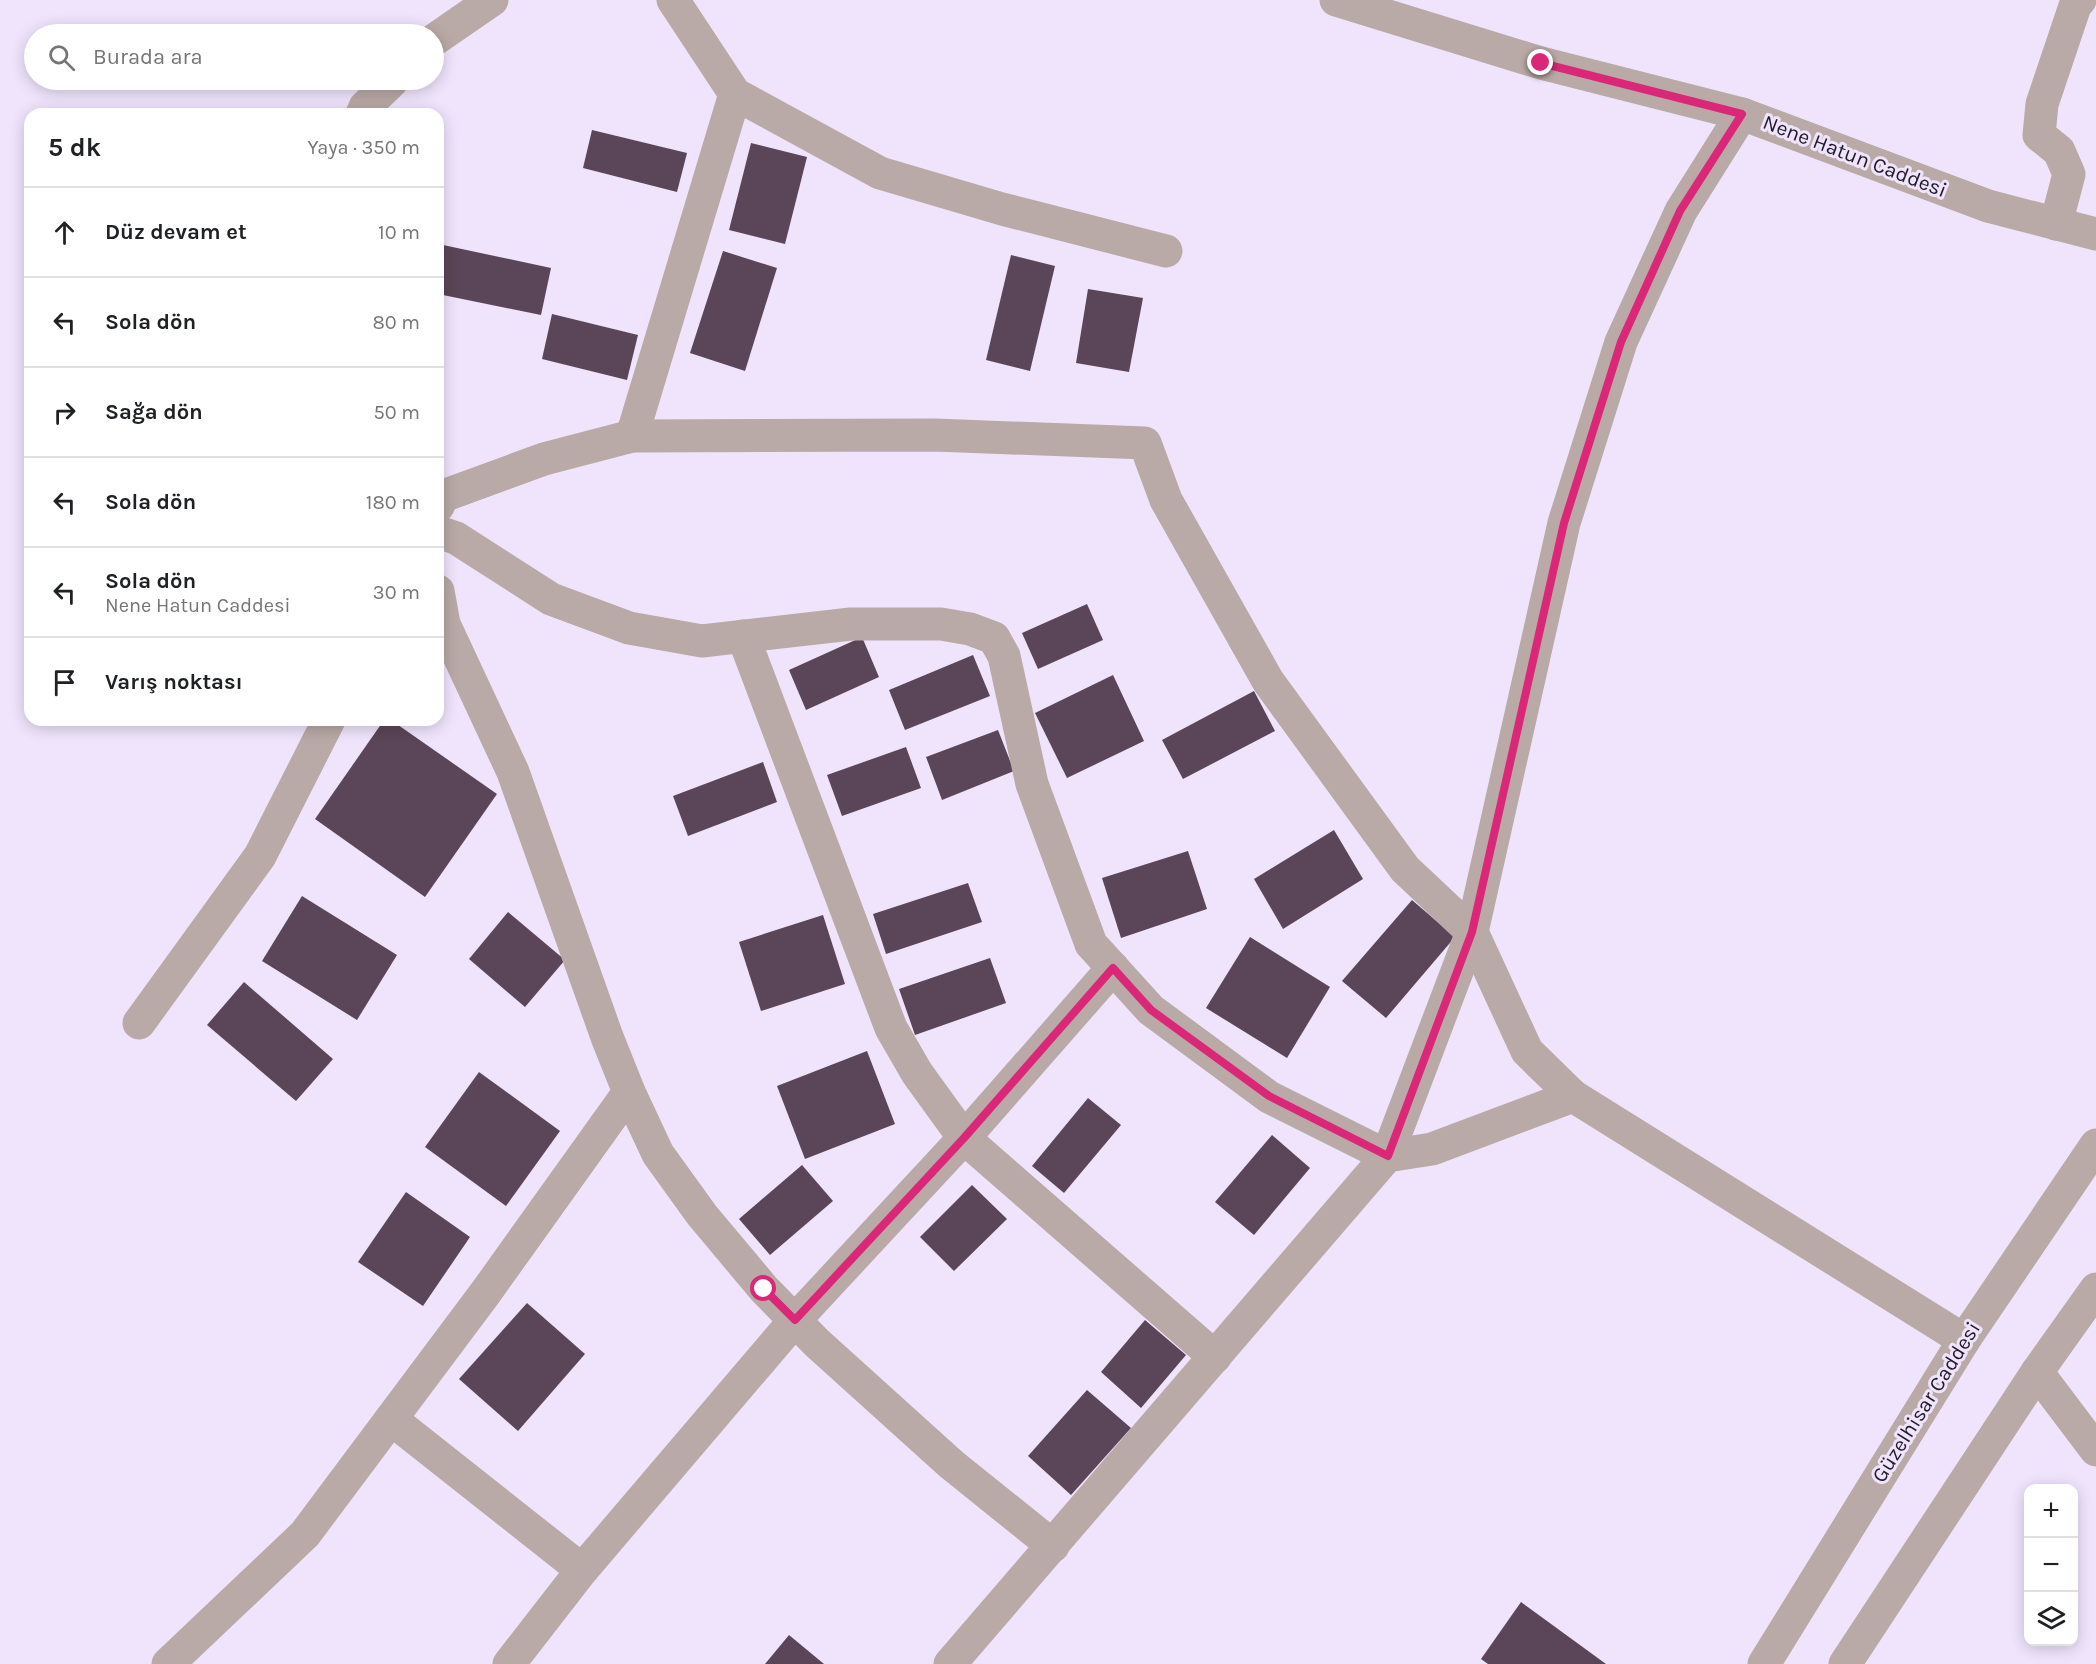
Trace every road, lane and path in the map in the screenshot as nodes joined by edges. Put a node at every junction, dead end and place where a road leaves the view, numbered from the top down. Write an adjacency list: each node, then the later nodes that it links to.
1 (492, 0): 5 (street)
2 (674, 0): 7 (street)
3 (1336, 0): 9 (street, Nene Hatun Caddesi)
4 (2080, 0): 10 (street)
5 (444, 33)
6 (383, 90): 8 (street)
7 (735, 94): 12 (street); 13 (street)
8 (365, 108)
9 (1742, 114): 10 (street, Nene Hatun Caddesi); 19 (street)
10 (2056, 224): 11 (street, Nene Hatun Caddesi)
11 (2096, 234)
12 (1166, 251)
13 (632, 436): 14 (street); 19 (street)
14 (444, 496)
15 (444, 534): 17 (street)
16 (444, 624): 22 (street)
17 (743, 636): 20 (street); 24 (street)
18 (326, 726): 21 (street)
19 (1472, 932): 23 (street); 26 (street)
20 (1113, 968): 24 (street); 26 (street)
21 (140, 1023)
22 (628, 1092): 28 (street); 32 (street)
23 (1573, 1096): 26 (street); 29 (street)
24 (964, 1138): 28 (street); 30 (street)
25 (2096, 1145): 29 (street, Güzelhisar Caddesi)
26 (1388, 1156): 30 (street)
27 (2096, 1289): 31 (street)
28 (795, 1320): 34 (street); 35 (street)
29 (1964, 1340): 39 (street, Güzelhisar Caddesi)
30 (1215, 1357): 34 (street)
31 (2037, 1372): 33 (street); 40 (street)
32 (391, 1419): 35 (street); 36 (street)
33 (2096, 1450)
34 (1053, 1546): 38 (street)
35 (582, 1570): 37 (street)
36 (168, 1664)
37 (509, 1664)
38 (950, 1664)
39 (1764, 1664)
40 (1845, 1664)

